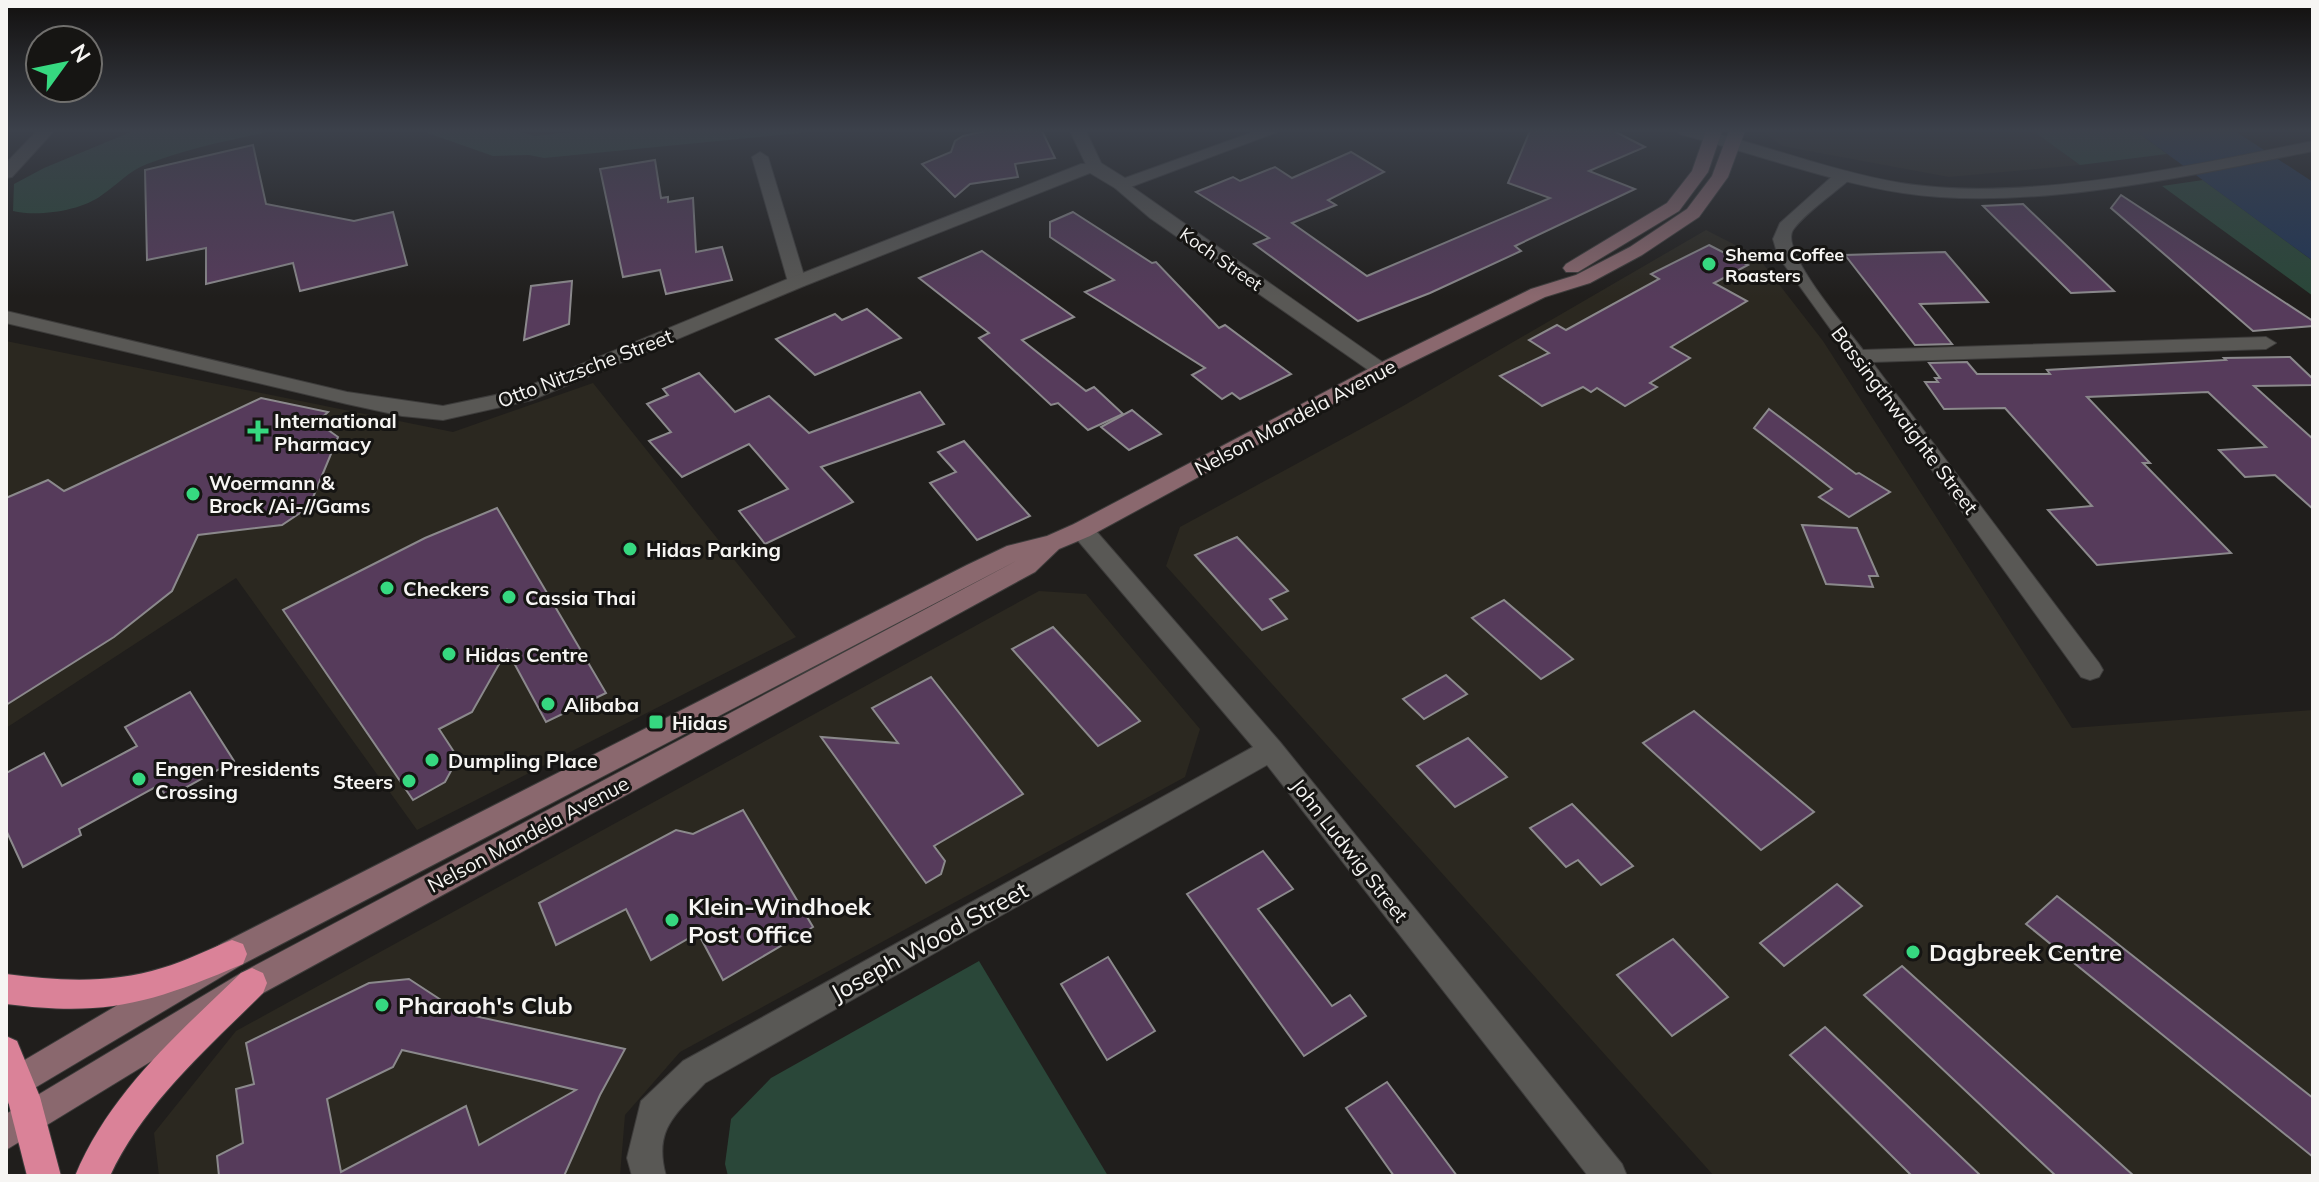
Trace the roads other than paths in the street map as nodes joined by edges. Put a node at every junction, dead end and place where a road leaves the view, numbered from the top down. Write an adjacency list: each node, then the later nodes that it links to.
1 (769, 186): 9 (street)
2 (1045, 186): 9 (street, Otto Nitzsche Street)
3 (1124, 186): 16 (street, Koch Street)
4 (1689, 186): 10 (main road, Nelson Mandela Avenue)
5 (1713, 186): 10 (main road, Nelson Mandela Avenue)
6 (1832, 186): 15 (street, Bassingthwaighte Street)
7 (1895, 186): 8 (street)
8 (2062, 186)
9 (797, 282): 12 (street, Otto Nitzsche Street)
10 (1538, 293): 16 (main road, Nelson Mandela Avenue)
11 (6, 317): 12 (street, Otto Nitzsche Street)
12 (54, 329): 13 (street, Otto Nitzsche Street)
13 (6, 330)
14 (2266, 343): 15 (street)
15 (1858, 356): 19 (street, Bassingthwaighte Street)
16 (1381, 370): 17 (main road, Nelson Mandela Avenue)
17 (1082, 530): 18 (main road, Nelson Mandela Avenue); 20 (street, John Ludwig Street)
18 (1053, 543): 21 (main road, Nelson Mandela Avenue); 22 (main road, Nelson Mandela Avenue)
19 (2090, 670)
20 (1271, 750): 28 (street, Joseph Wood Street); 29 (street, John Ludwig Street)
21 (232, 954): 23 (highway); 24 (main road, Nelson Mandela Avenue)
22 (252, 983): 25 (main road, Nelson Mandela Avenue); 27 (highway)
23 (6, 989)
24 (11, 1074): 25 (highway)
25 (19, 1125): 26 (highway)
26 (44, 1176)
27 (92, 1176)
28 (649, 1176)
29 (1610, 1176)

